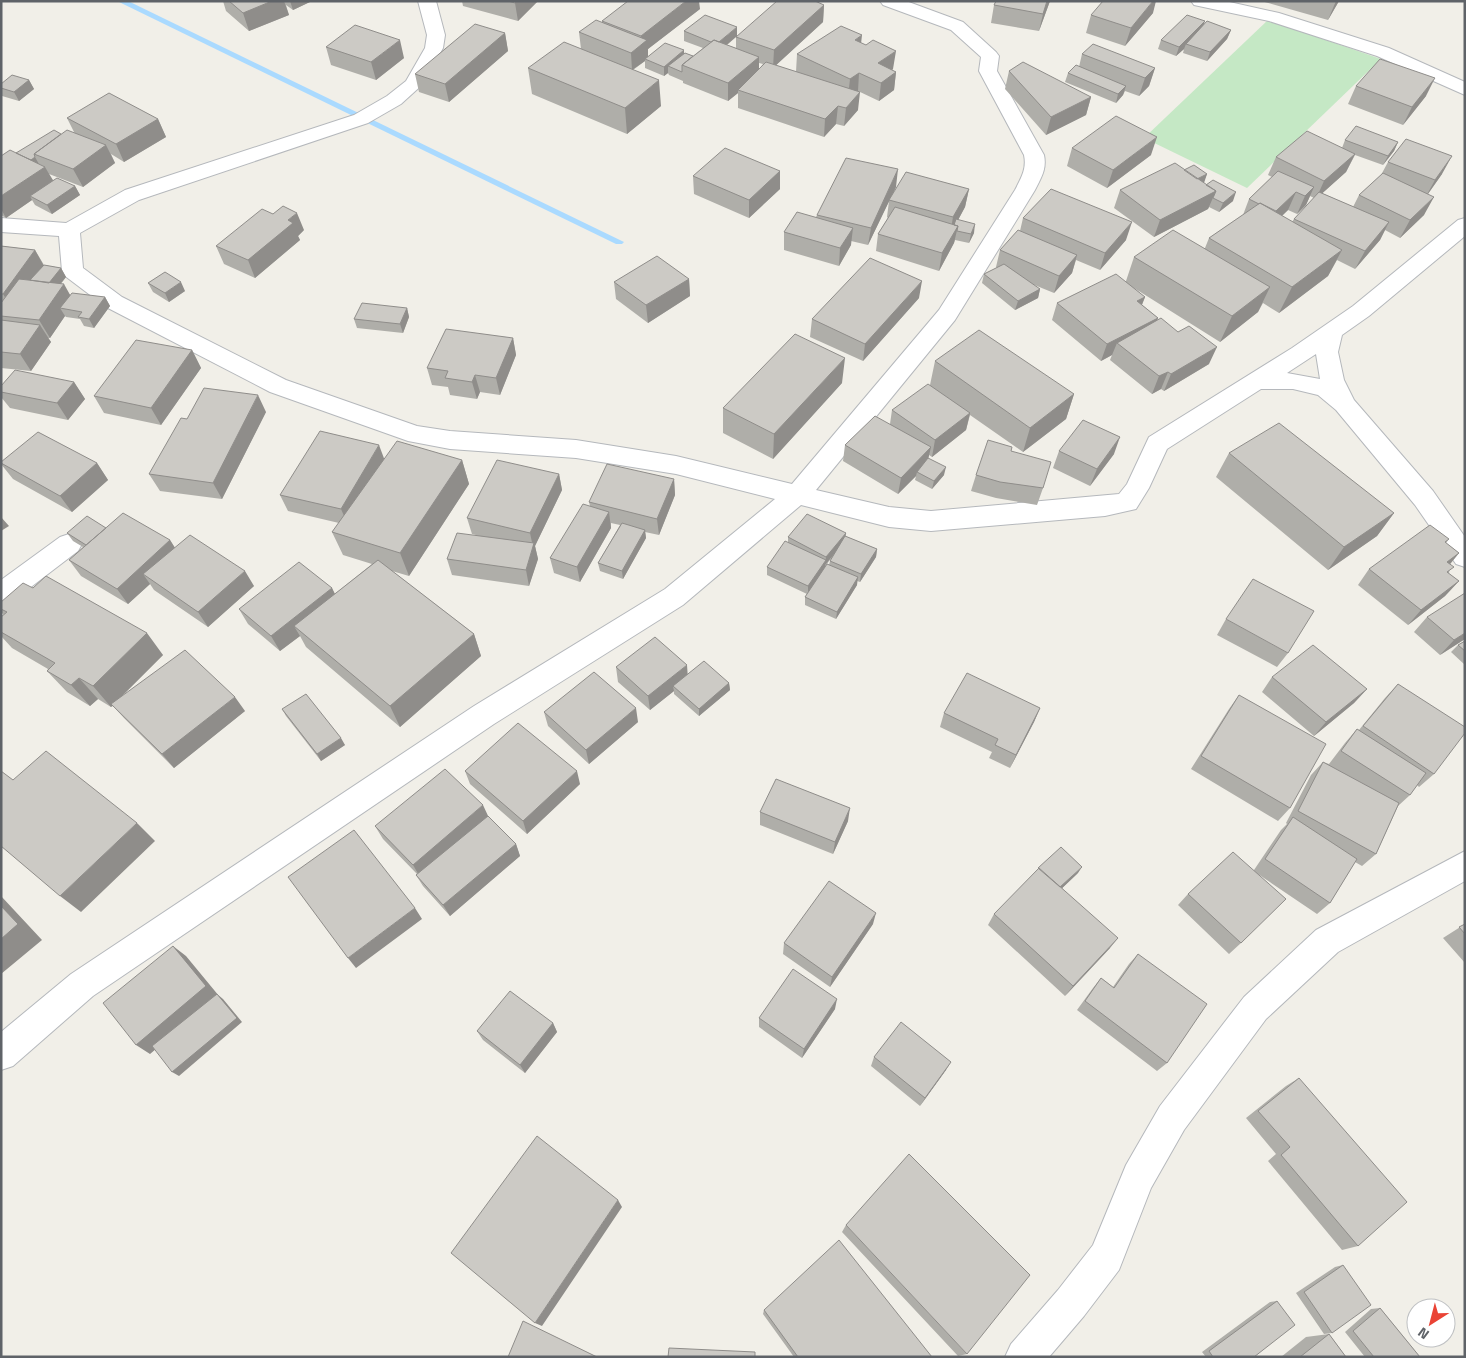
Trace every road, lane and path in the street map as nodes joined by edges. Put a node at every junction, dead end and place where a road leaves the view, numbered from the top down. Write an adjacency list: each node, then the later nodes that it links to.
1 (427, 1): 7 (street)
2 (889, 1): 11 (street)
3 (1200, 1): 4 (street)
4 (1465, 89)
5 (1, 225): 7 (street)
6 (1465, 225): 8 (street)
7 (69, 230): 11 (street)
8 (1332, 331): 9 (street); 10 (street)
9 (1254, 381): 10 (street); 11 (street)
10 (1345, 405): 13 (street)
11 (798, 494): 16 (street)
12 (69, 544): 14 (street)
13 (1465, 557)
14 (1, 595)
15 (1465, 865): 17 (street)
16 (1, 1054)
17 (1024, 1357)

